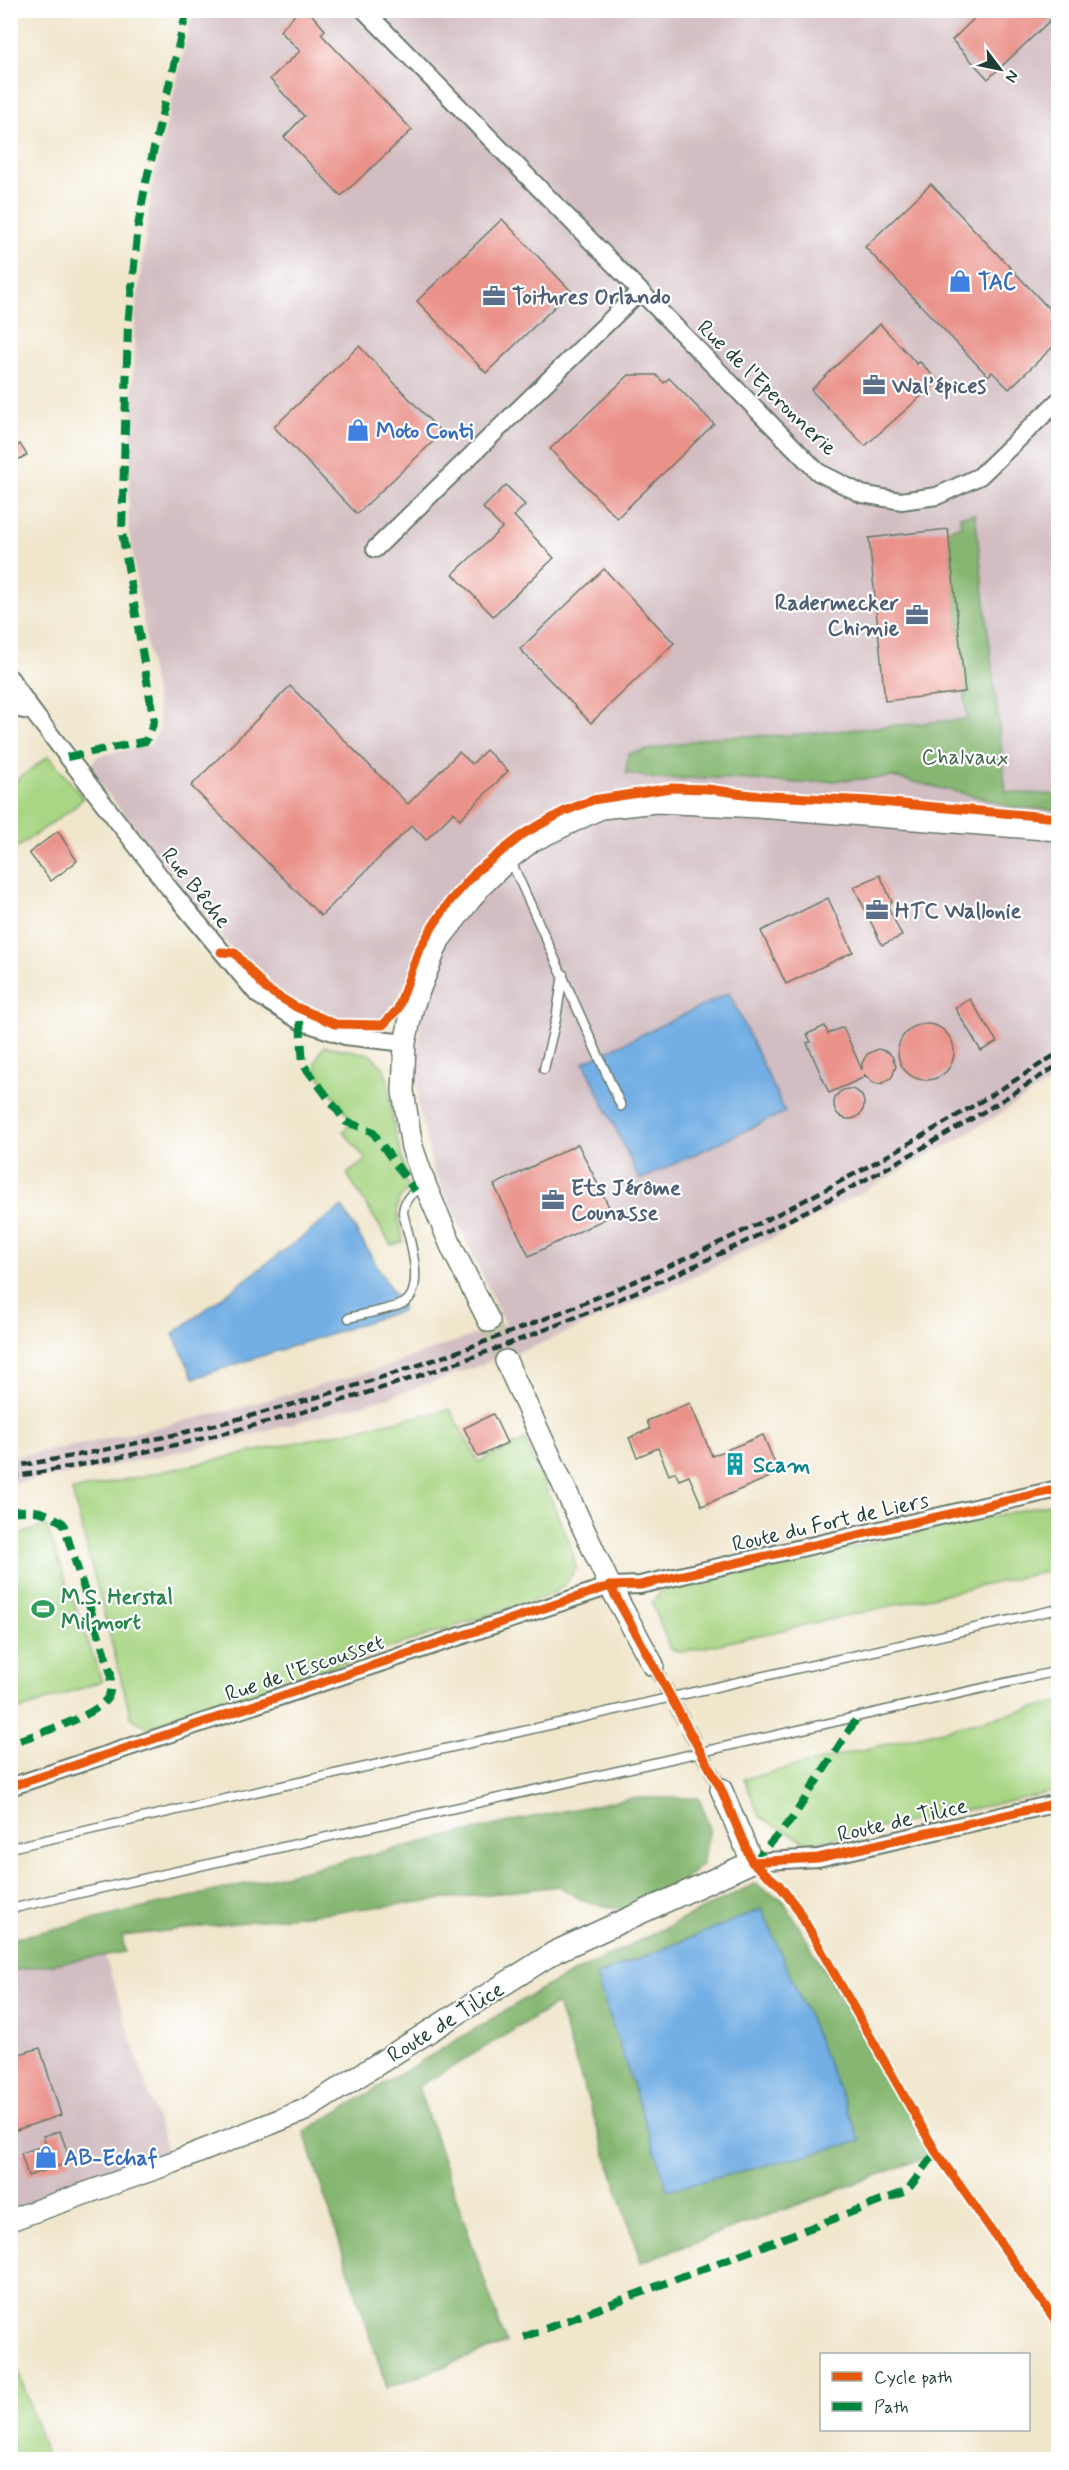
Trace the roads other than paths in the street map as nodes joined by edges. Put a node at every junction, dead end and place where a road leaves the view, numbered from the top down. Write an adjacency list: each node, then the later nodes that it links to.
1 (364, 10): 2 (street, Rue de l'Eperonnerie)
2 (639, 292): 3 (street, Rue de l'Eperonnerie); 4 (street)
3 (1059, 401)
4 (375, 549)
5 (10, 678): 7 (street, Rue Bêche)
6 (10, 707): 7 (street)
7 (33, 712): 11 (street, Rue Bêche)
8 (1059, 830): 9 (street)
9 (510, 858): 10 (lane); 11 (street)
10 (563, 974): 12 (lane); 13 (lane)
11 (405, 1042): 14 (street)
12 (544, 1069)
13 (621, 1106)
14 (426, 1187): 15 (lane); 16 (street)
15 (349, 1318)
16 (489, 1321)
17 (506, 1361): 19 (street)
18 (1059, 1490): 19 (street, Route du Fort de Liers)
19 (610, 1586): 21 (street); 23 (street, Rue de l'Escousset)
20 (1059, 1609): 26 (lane)
21 (653, 1665)
22 (1059, 1671): 28 (lane)
23 (10, 1787)
24 (722, 1789): 27 (street)
25 (1059, 1803): 27 (street, Route de Tilice)
26 (10, 1848)
27 (752, 1862): 29 (street, Route de Tilice)
28 (10, 1909)
29 (10, 2220)

